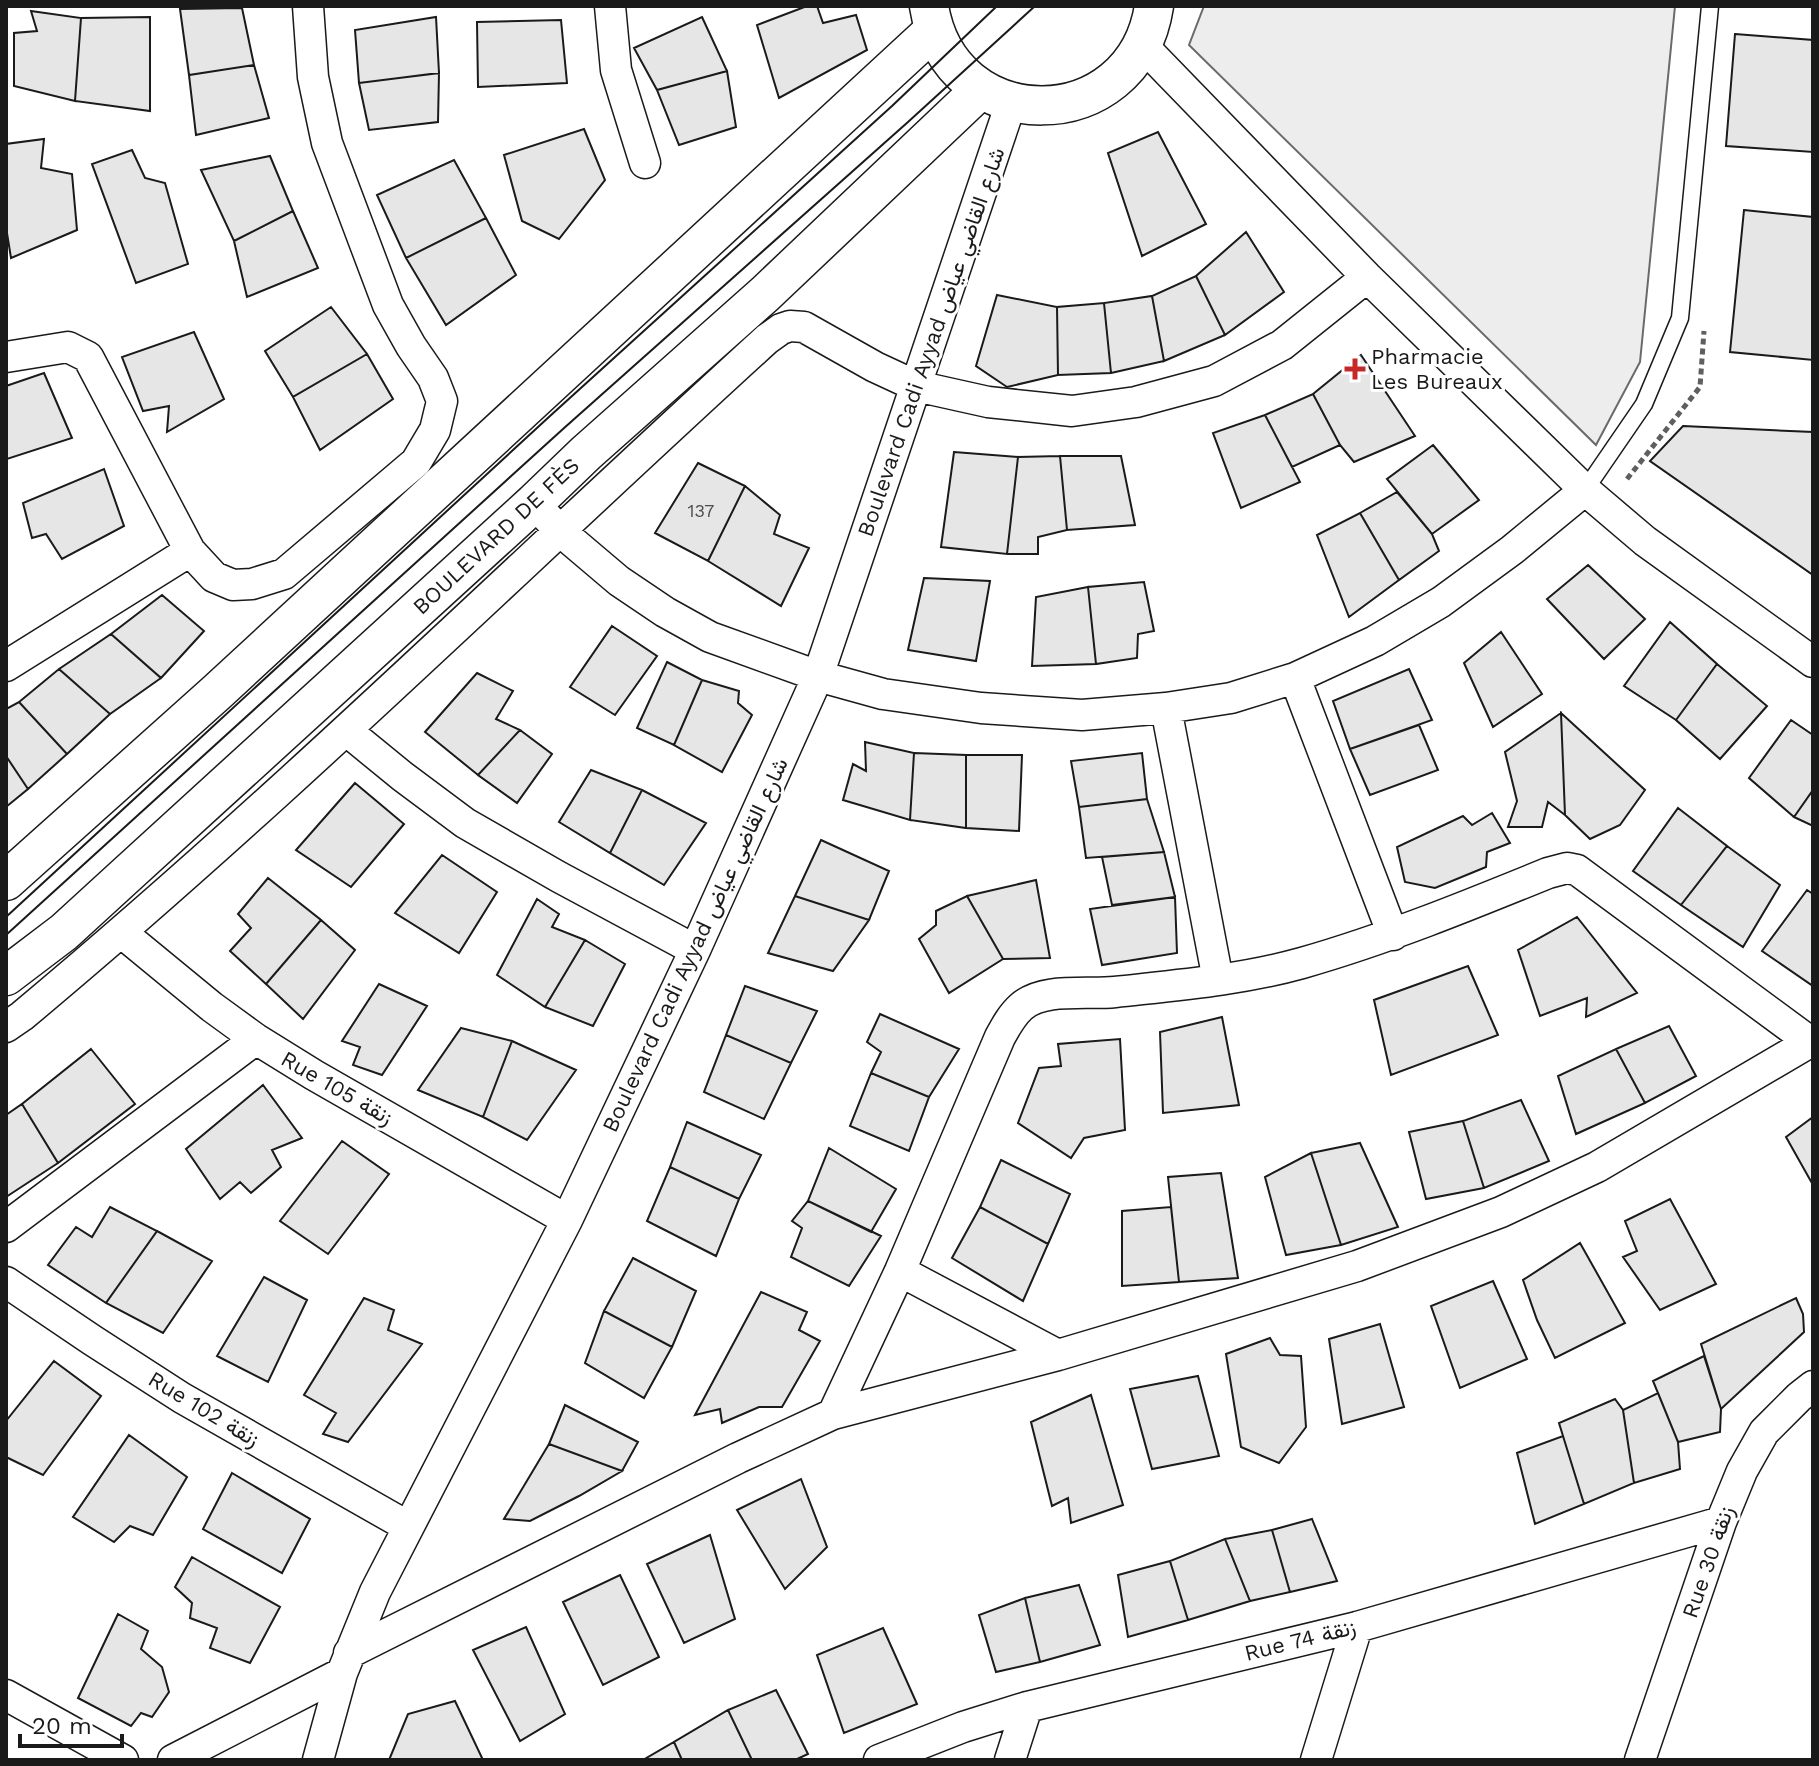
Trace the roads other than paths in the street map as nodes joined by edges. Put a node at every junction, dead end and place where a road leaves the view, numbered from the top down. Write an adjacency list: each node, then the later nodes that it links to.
1 (308, 6): 15 (street)
2 (610, 6): 8 (street)
3 (1154, 6): 6 (street)
4 (1710, 6): 12 (lane)
5 (932, 18): 7 (street); 22 (street)
6 (1142, 45): 7 (street); 9 (street)
7 (996, 96): 11 (street, Boulevard Cadi Ayyad شارع القاضي عياض); 13 (street, BOULEVARD DE FÈS)
8 (645, 163)
9 (1367, 277): 11 (street); 12 (street)
10 (6, 357): 15 (street)
11 (916, 386): 14 (street); 18 (street, Boulevard Cadi Ayyad شارع القاضي عياض)
12 (1585, 490): 16 (street); 19 (street)
13 (534, 503): 14 (street); 26 (street, BOULEVARD DE FÈS)
14 (560, 531): 18 (street); 21 (street)
15 (190, 551): 17 (street)
16 (1813, 662)
17 (6, 666)
18 (818, 676): 20 (street); 25 (street, Boulevard Cadi Ayyad شارع القاضي عياض)
19 (1295, 678): 20 (street); 24 (street)
20 (1166, 708): 27 (street)
21 (347, 731): 23 (street); 25 (street)
22 (6, 881)
23 (122, 933): 28 (street); 29 (street, Rue 105 زنقة)
24 (1393, 935): 27 (street); 30 (street)
25 (695, 950): 31 (street, Boulevard Cadi Ayyad شارع القاضي عياض)
26 (6, 976)
27 (1218, 980): 33 (street)
28 (6, 1027)
29 (256, 1039): 31 (street, Rue 105 زنقة); 32 (street)
30 (1811, 1043): 35 (street)
31 (567, 1220): 39 (street, Boulevard Cadi Ayyad شارع القاضي عياض)
32 (6, 1227)
33 (900, 1271): 35 (street); 37 (street)
34 (6, 1282): 39 (street, Rue 102 زنقة)
35 (1058, 1355): 37 (street)
36 (1813, 1386): 38 (street, Rue 30 زنقة)
37 (833, 1414): 41 (street)
38 (1721, 1522): 40 (street, Rue 74 زنقة); 50 (street, Rue 30 زنقة)
39 (407, 1526): 41 (street, Boulevard Cadi Ayyad شارع القاضي عياض)
40 (1357, 1627): 43 (street, Rue 74 زنقة); 49 (street)
41 (346, 1663): 45 (street); 46 (street, Boulevard Cadi Ayyad شارع القاضي عياض)
42 (6, 1695): 44 (street)
43 (1027, 1707): 47 (street, Rue 74 زنقة); 48 (street)
44 (123, 1760)
45 (173, 1760)
46 (318, 1760)
47 (879, 1760)
48 (1010, 1760)
49 (1316, 1760)
50 (1640, 1760)

